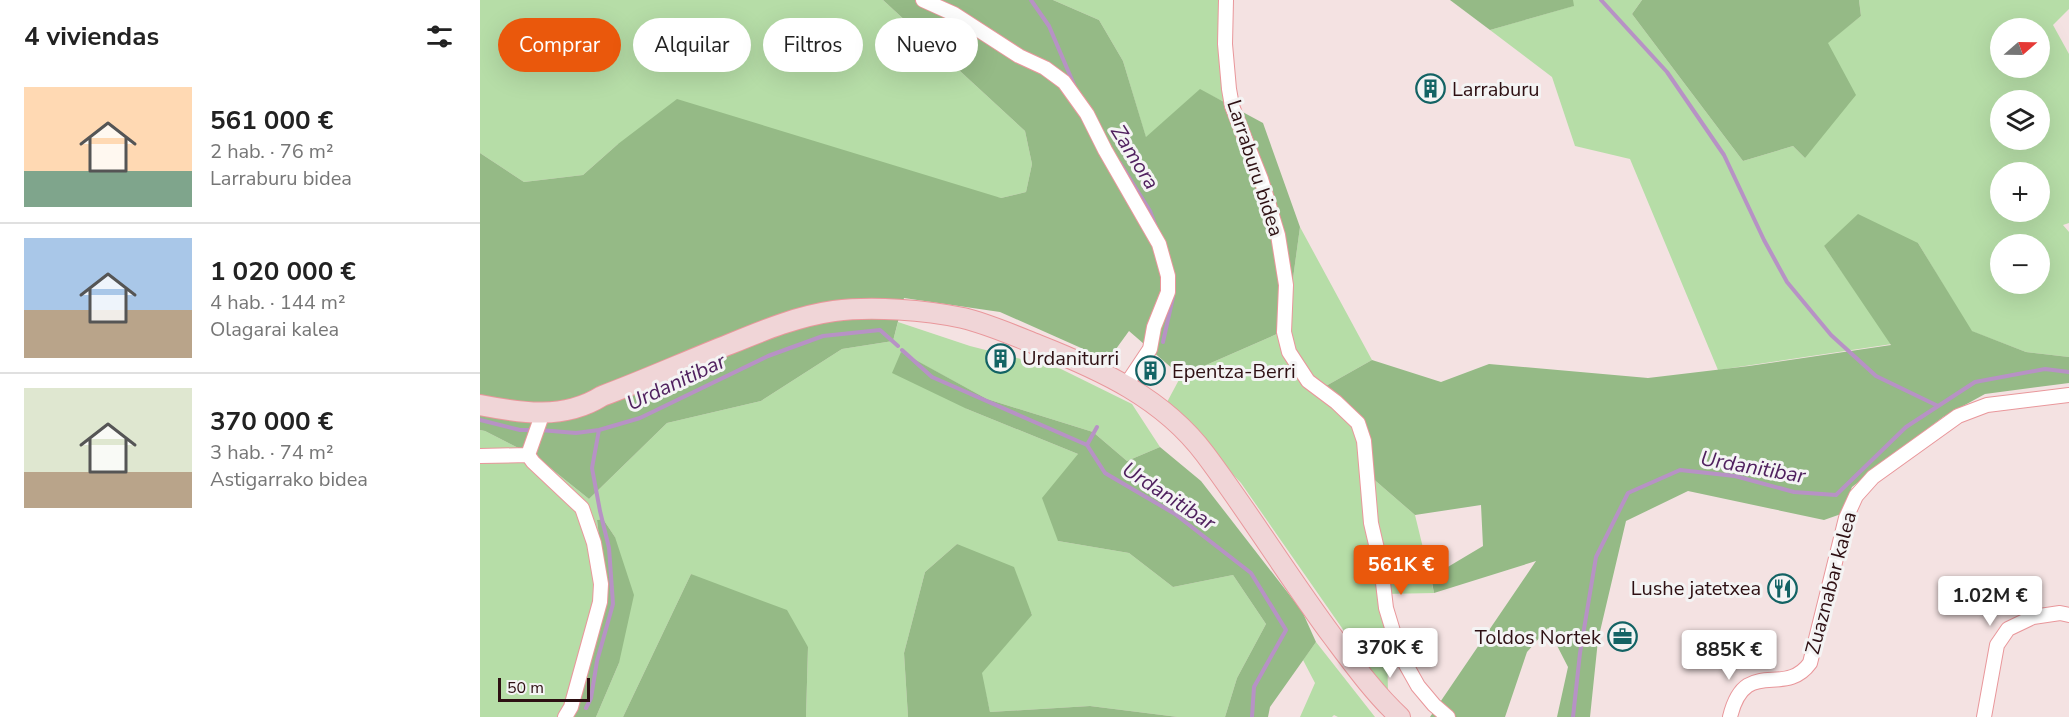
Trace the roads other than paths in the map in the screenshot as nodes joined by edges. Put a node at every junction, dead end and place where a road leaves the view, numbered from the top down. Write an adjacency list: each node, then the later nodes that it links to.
1 (923, 0): 3 (street)
2 (1226, 0): 17 (street, Larraburu bidea)
3 (1126, 385): 5 (main road); 13 (main road)
4 (2069, 395): 18 (street, Zuaznabar kalea)
5 (593, 396): 7 (main road); 9 (main road)
6 (480, 400): 7 (main road)
7 (522, 402): 9 (main road)
8 (480, 405): 9 (main road)
9 (540, 420): 10 (street)
10 (530, 450): 11 (street); 14 (street)
11 (480, 456)
12 (2069, 615): 19 (street)
13 (1355, 666): 15 (main road); 16 (main road)
14 (565, 717)
15 (1387, 717)
16 (1400, 717)
17 (1448, 717)
18 (1730, 717)
19 (1984, 717)

